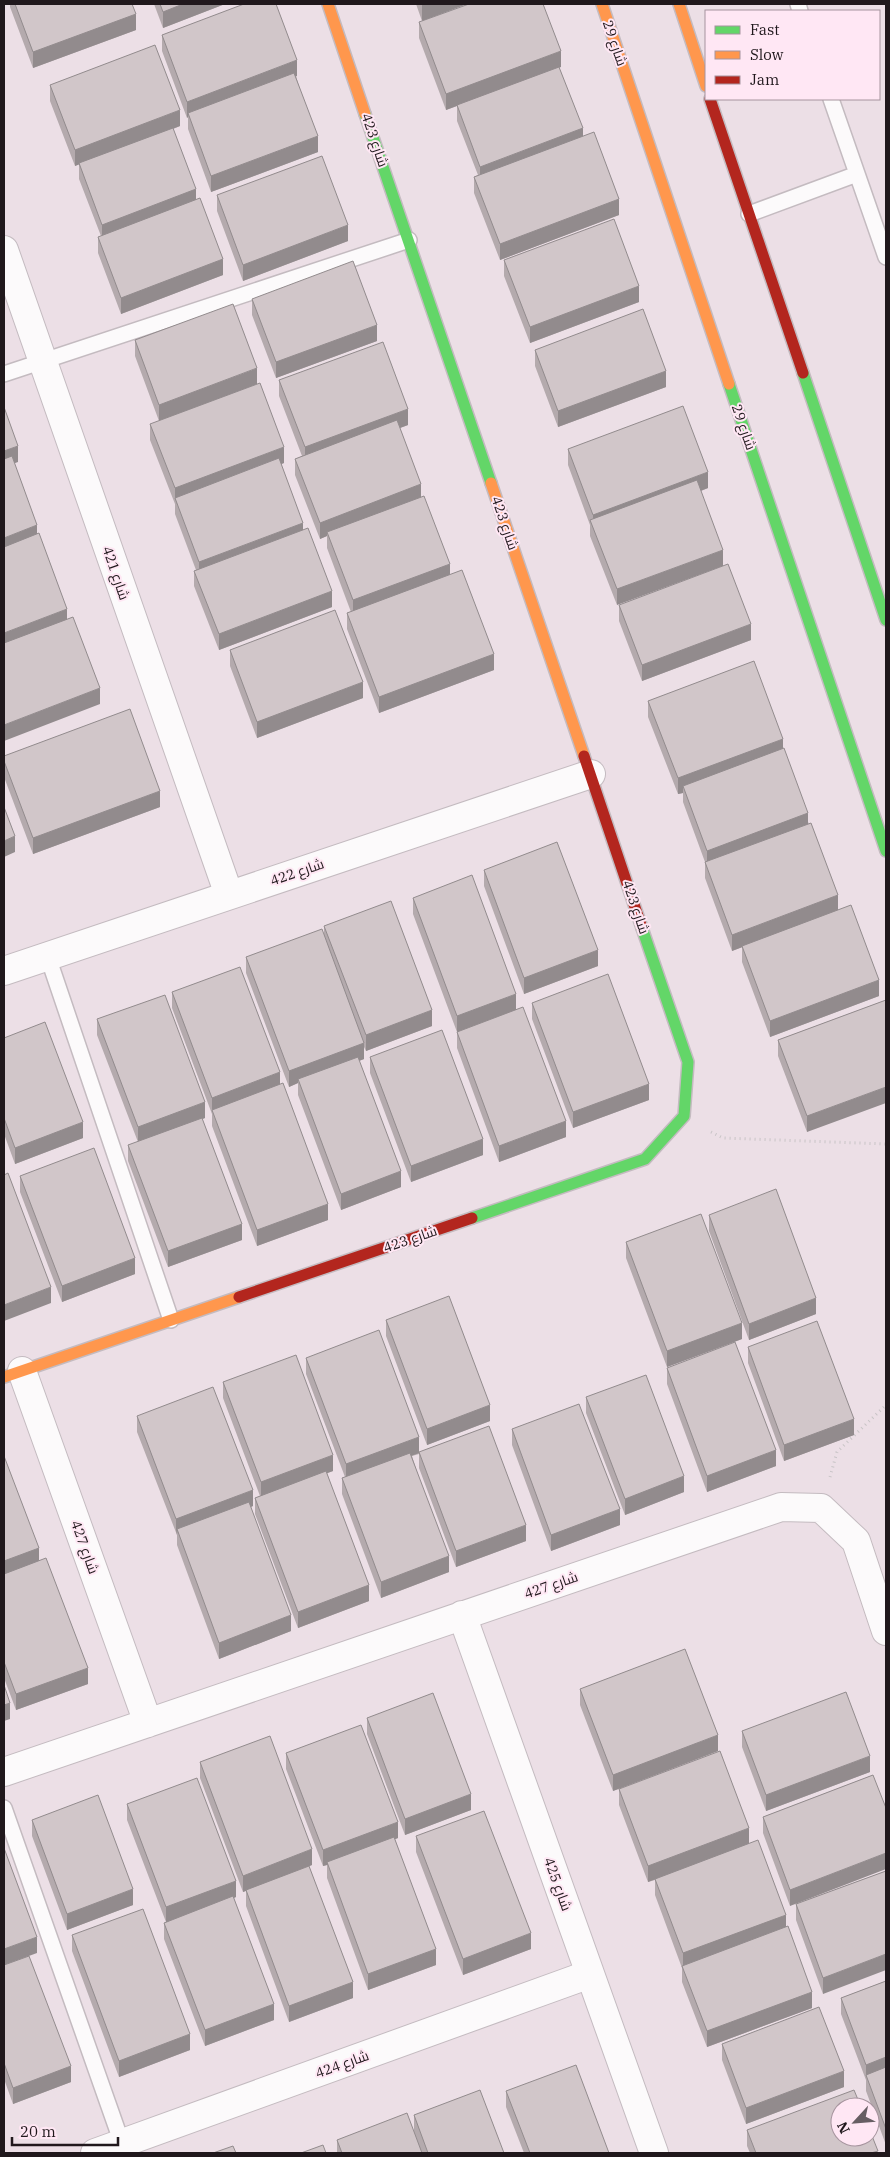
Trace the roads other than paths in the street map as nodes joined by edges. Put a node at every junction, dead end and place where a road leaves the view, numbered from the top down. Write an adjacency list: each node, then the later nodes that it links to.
1 (328, 4): 9 (street, شارع 423)
2 (602, 4): 16 (street, شارع 29)
3 (678, 4): 4 (street)
4 (705, 83)
5 (710, 100): 8 (street)
6 (831, 100): 7 (lane)
7 (857, 174): 8 (lane); 11 (lane)
8 (749, 214): 14 (street)
9 (409, 240): 12 (lane); 15 (street, شارع 423)
10 (4, 250): 12 (street, شارع 421)
11 (886, 257)
12 (42, 361): 13 (lane); 18 (street, شارع 421)
13 (4, 374)
14 (886, 620)
15 (591, 774): 18 (street, شارع 422); 21 (street, شارع 423)
16 (884, 838): 17 (street, شارع 29)
17 (886, 851)
18 (229, 896): 19 (street, شارع 422)
19 (48, 957): 20 (street, شارع 422); 21 (lane)
20 (4, 971)
21 (171, 1320): 22 (street, شارع 423)
22 (13, 1374): 25 (street, شارع 427)
23 (462, 1616): 24 (street, شارع 427); 25 (street, شارع 427); 28 (street, شارع 425)
24 (886, 1631)
25 (148, 1723): 26 (street, شارع 427)
26 (4, 1772)
27 (4, 1808): 29 (lane)
28 (590, 1974): 29 (street, شارع 424); 31 (street, شارع 425)
29 (124, 2148): 30 (street, شارع 424)
30 (95, 2153)
31 (654, 2153)

